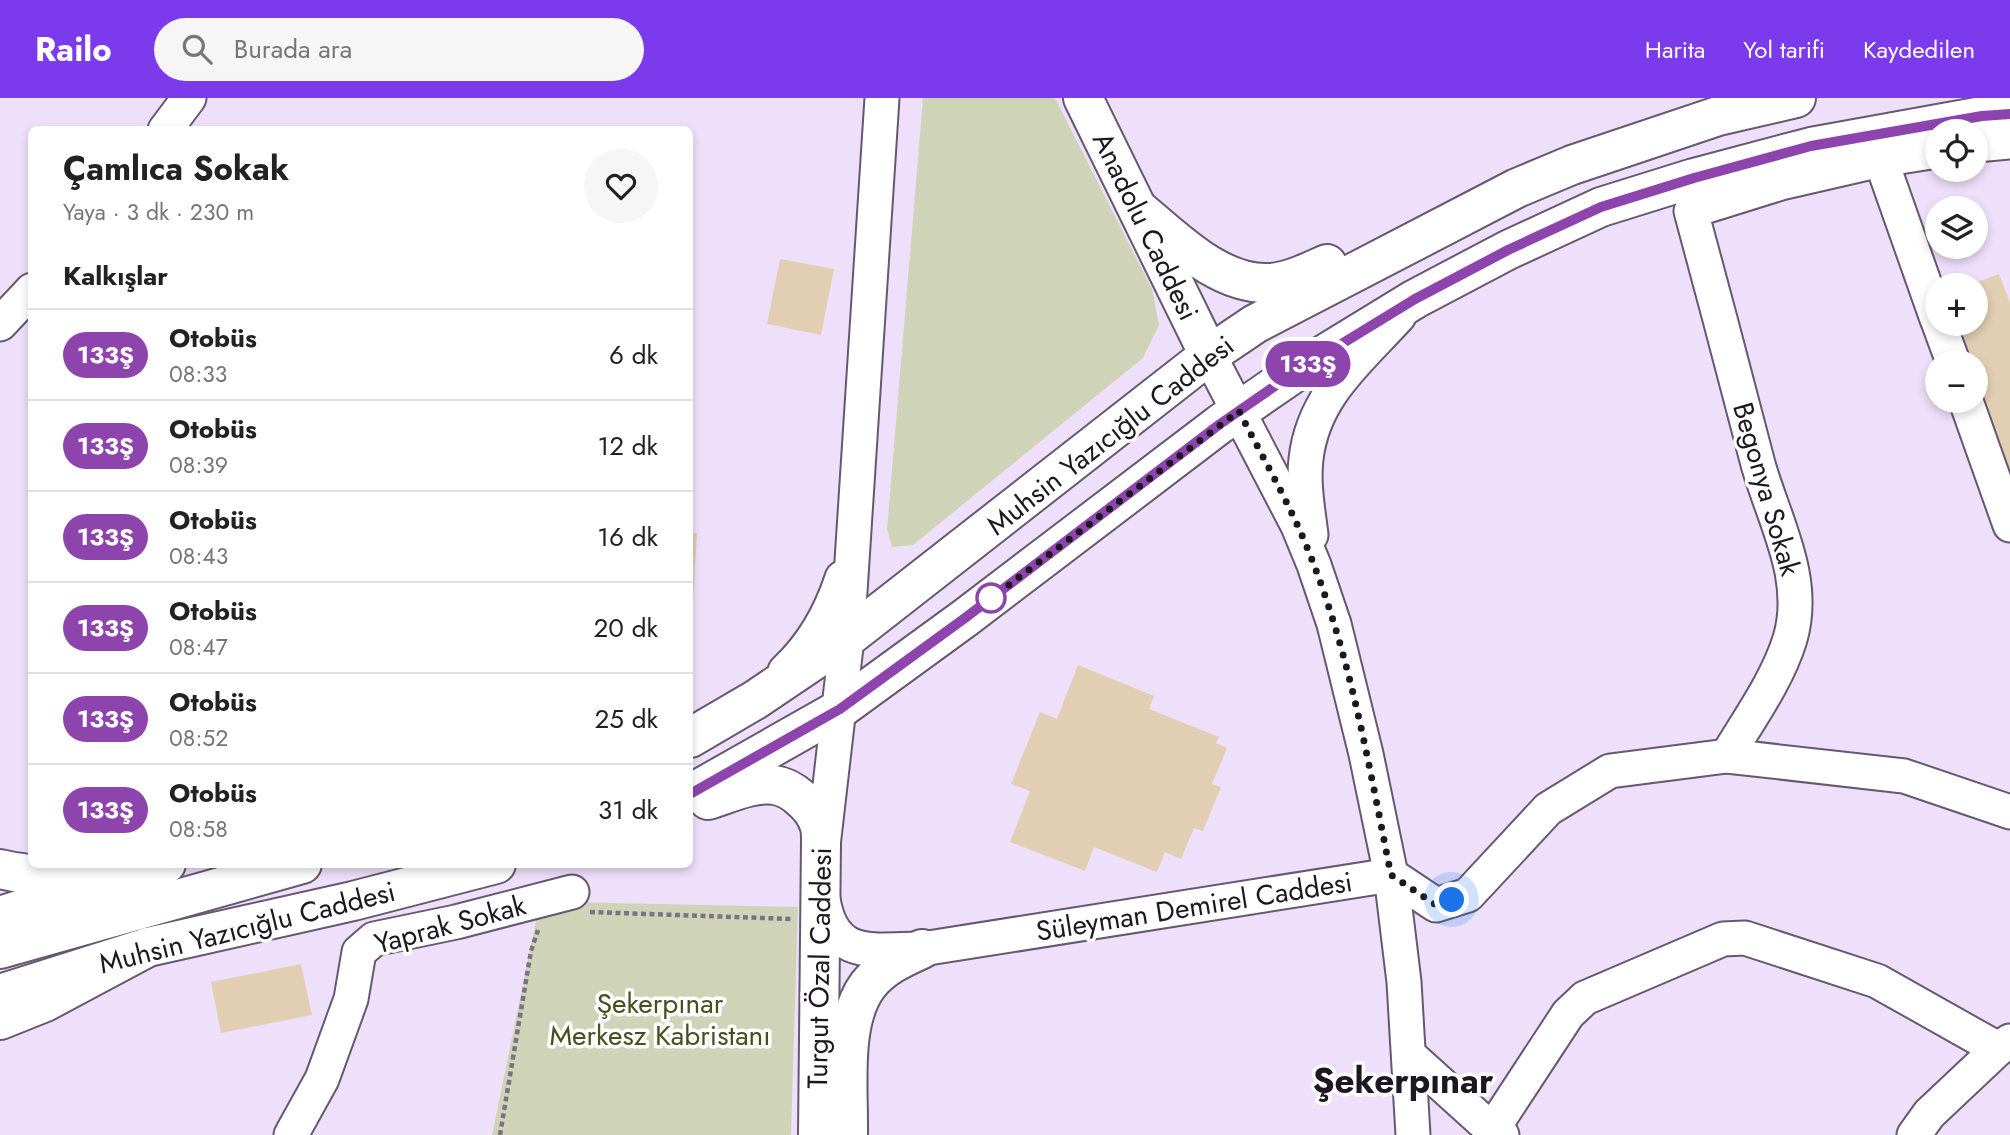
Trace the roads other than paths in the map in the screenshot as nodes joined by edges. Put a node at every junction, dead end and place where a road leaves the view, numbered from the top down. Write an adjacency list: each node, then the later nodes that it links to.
1 (189, 98): 6 (street)
2 (882, 98): 21 (street)
3 (1083, 98): 12 (main road, Anadolu Caddesi)
4 (1796, 98): 11 (main road, Muhsin Yazıcığlu Caddesi)
5 (2010, 114): 15 (main road, Muhsin Yazıcığlu Caddesi)
6 (169, 126)
7 (2010, 142): 8 (street)
8 (1988, 144)
9 (1925, 153): 10 (street)
10 (1881, 160): 13 (street); 27 (street, Begonya Sokak)
11 (1517, 188): 12 (main road); 17 (main road, Muhsin Yazıcığlu Caddesi)
12 (1138, 209): 17 (main road, Anadolu Caddesi)
13 (1925, 284)
14 (28, 294): 16 (street)
15 (1415, 299): 18 (main road, Muhsin Yazıcığlu Caddesi); 22 (street)
16 (0, 324)
17 (1209, 355): 18 (street); 23 (main road, Muhsin Yazıcığlu Caddesi)
18 (1239, 411): 22 (street); 25 (main road, Muhsin Yazıcığlu Caddesi)
19 (1970, 413): 20 (street)
20 (2010, 525)
21 (854, 539): 23 (street, Süleyman Demirel Caddesi); 24 (street)
22 (1314, 565): 29 (street)
23 (848, 638): 24 (main road, Muhsin Yazıcığlu Caddesi); 25 (street, Süleyman Demirel Caddesi)
24 (755, 700): 26 (main road, Muhsin Yazıcığlu Caddesi)
25 (840, 709): 28 (main road, Muhsin Yazıcığlu Caddesi); 37 (street, Süleyman Demirel Caddesi)
26 (693, 736)
27 (1727, 757): 31 (street, Süleyman Demirel Caddesi); 38 (street, Süleyman Demirel Caddesi)
28 (693, 792)
29 (1377, 804): 38 (street); 39 (street)
30 (693, 805): 37 (main road, Turgut Özal Caddesi)
31 (2010, 812)
32 (130, 868): 36 (main road)
33 (151, 868): 41 (main road)
34 (288, 868): 43 (main road, Muhsin Yazıcığlu Caddesi)
35 (481, 868): 42 (main road, Muhsin Yazıcığlu Caddesi)
36 (0, 869)
37 (820, 874): 44 (street, Süleyman Demirel Caddesi); 51 (main road, Turgut Özal Caddesi)
38 (1391, 875): 39 (street, Süleyman Demirel Caddesi); 48 (street)
39 (1322, 886): 44 (street, Süleyman Demirel Caddesi)
40 (578, 902): 50 (street, Yaprak Sokak)
41 (0, 916)
42 (149, 947): 45 (main road, Muhsin Yazıcığlu Caddesi); 46 (main road)
43 (0, 949)
44 (922, 949): 52 (main road, Turgut Özal Caddesi)
45 (0, 994)
46 (0, 1020)
47 (2004, 1045): 49 (street); 54 (street)
48 (1409, 1055): 49 (street); 53 (street)
49 (1497, 1133)
50 (290, 1135)
51 (818, 1135)
52 (848, 1135)
53 (1413, 1135)
54 (1914, 1135)

